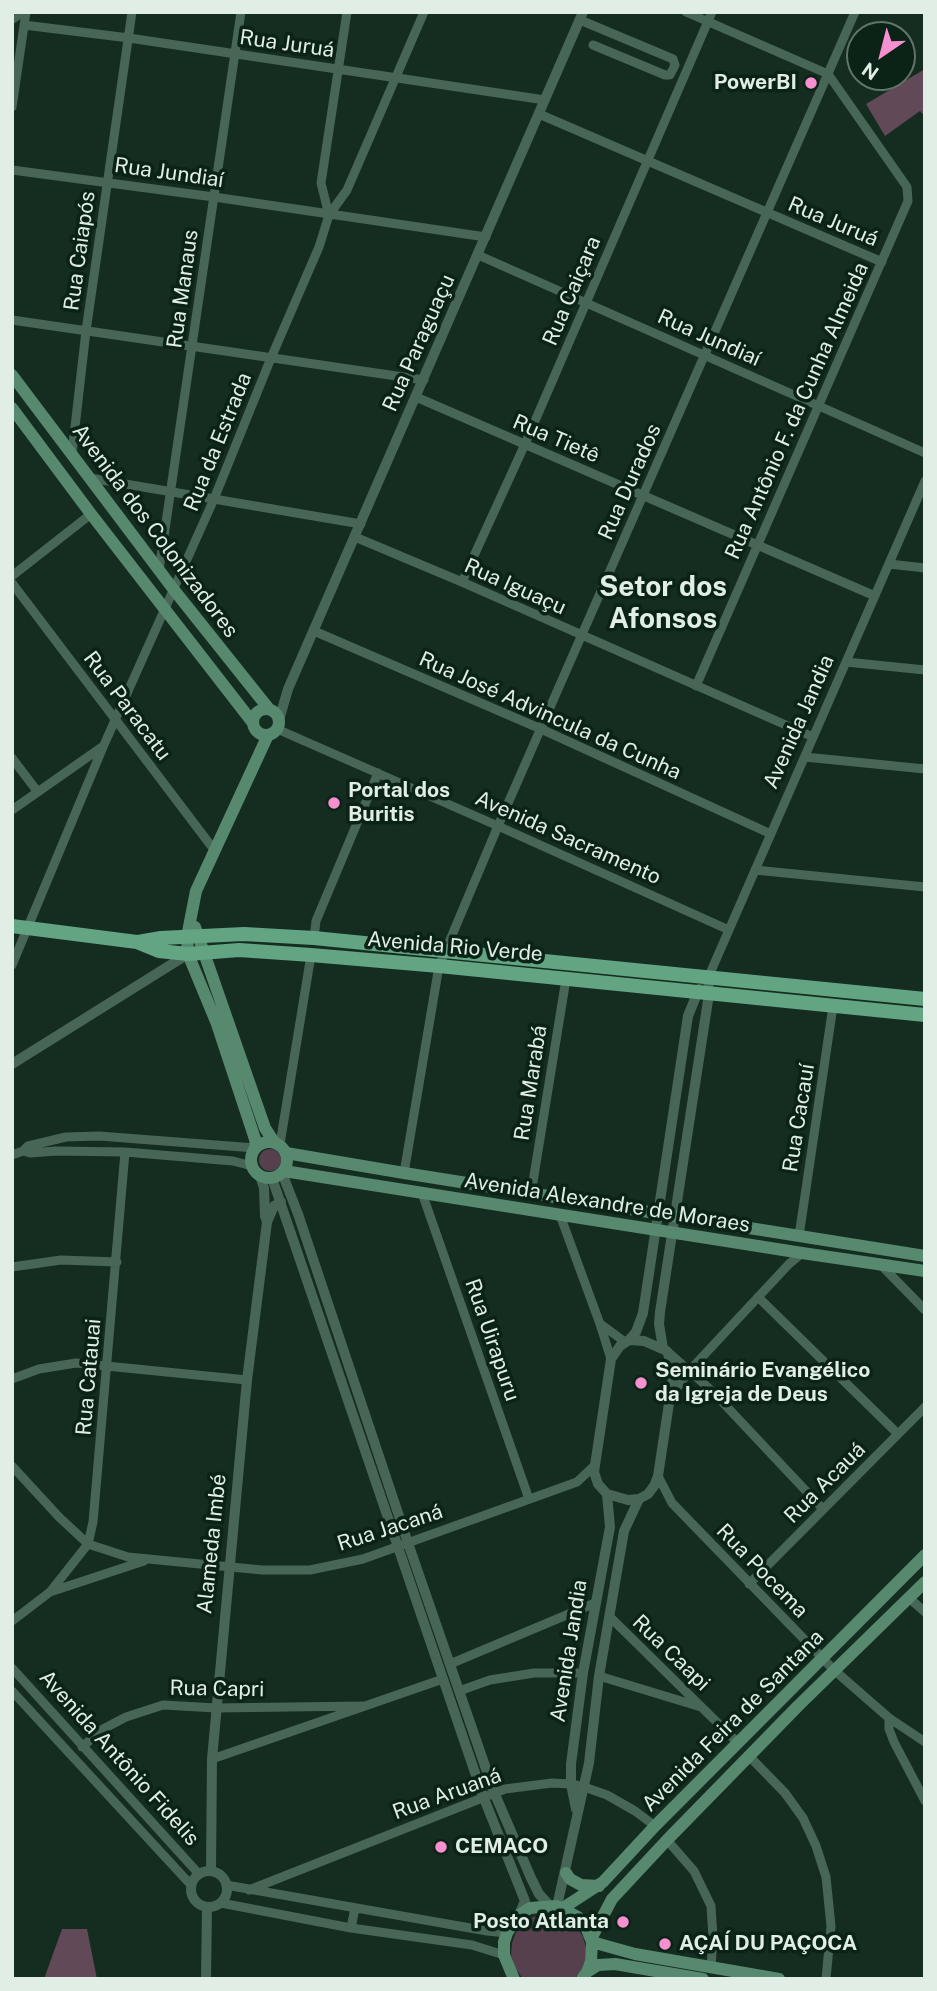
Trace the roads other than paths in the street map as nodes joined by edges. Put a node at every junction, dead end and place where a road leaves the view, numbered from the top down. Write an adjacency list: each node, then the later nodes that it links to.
1 (24, 12): 10 (street); 11 (street)
2 (132, 12): 12 (street, Rua Caiapós)
3 (242, 12): 14 (street, Rua Manaus)
4 (347, 12): 15 (street)
5 (424, 12): 17 (street, Rua da Estrada)
6 (686, 12): 9 (street)
7 (855, 12): 16 (street, Rua Durados)
8 (581, 16): 13 (street); 18 (street, Rua Paraguaçu)
9 (710, 17): 16 (street); 21 (street, Rua Caiçara)
10 (12, 19)
11 (24, 25): 12 (street, Rua Juruá); 19 (street)
12 (129, 38): 14 (street, Rua Juruá); 23 (street, Rua Caiapós)
13 (593, 45)
14 (235, 54): 15 (street, Rua Juruá); 24 (street, Rua Manaus)
15 (338, 69): 17 (street, Rua Juruá); 26 (street)
16 (828, 74): 25 (street, Rua Durados); 29 (street, Rua Antônio F. da Cunha Almeida)
17 (396, 78): 18 (street, Rua Juruá); 26 (street, Rua da Estrada)
18 (545, 100): 20 (street, Rua Paraguaçu)
19 (12, 107)
20 (539, 114): 21 (street, Rua Juruá); 27 (street, Rua Paraguaçu)
21 (647, 161): 25 (street, Rua Juruá); 30 (street, Rua Caiçara)
22 (12, 170): 23 (street, Rua Jundiaí)
23 (108, 182): 24 (street, Rua Jundiaí); 32 (street, Rua Caiapós)
24 (214, 197): 26 (street, Rua Jundiaí); 33 (street, Rua Manaus)
25 (767, 213): 29 (street, Rua Juruá); 34 (street, Rua Durados)
26 (329, 215): 27 (street, Rua Jundiaí); 35 (street, Rua da Estrada)
27 (486, 237): 28 (street, Rua Paraguaçu)
28 (478, 255): 30 (street, Rua Jundiaí); 37 (street, Rua Paraguaçu)
29 (882, 262): 39 (street, Rua Antônio F. da Cunha Almeida)
30 (586, 303): 34 (street, Rua Jundiaí); 41 (street, Rua Caiçara)
31 (12, 320): 32 (street)
32 (86, 331): 33 (street); 42 (street, Rua Caiapós)
33 (192, 346): 35 (street); 46 (street, Rua Manaus)
34 (705, 355): 39 (street, Rua Jundiaí); 47 (street, Rua Durados)
35 (271, 358): 37 (street); 48 (street, Rua da Estrada)
36 (12, 375): 42 (main road, Avenida dos Colonizadores)
37 (424, 380): 38 (street, Rua Paraguaçu)
38 (416, 397): 41 (street, Rua Tietê); 50 (street, Rua Paraguaçu)
39 (817, 405): 43 (street, Rua Jundiaí); 52 (street, Rua Antônio F. da Cunha Almeida)
40 (12, 408): 49 (main road, Avenida dos Colonizadores)
41 (525, 444): 47 (street, Rua Tietê); 57 (street, Rua Caiçara)
42 (72, 453): 44 (main road, Avenida dos Colonizadores)
43 (925, 453)
44 (90, 478): 46 (street); 55 (main road, Avenida dos Colonizadores)
45 (925, 481): 53 (street, Avenida Jandia)
46 (171, 492): 48 (street); 55 (street, Rua Manaus)
47 (644, 496): 52 (street, Rua Tietê); 63 (street, Rua Durados)
48 (214, 499): 50 (street); 59 (street, Rua da Estrada)
49 (91, 514): 56 (street); 61 (main road, Avenida dos Colonizadores)
50 (361, 524): 51 (street, Rua Paraguaçu)
51 (355, 537): 57 (street, Rua Iguaçu); 62 (street, Rua Paraguaçu)
52 (757, 545): 60 (street, Rua Tietê); 66 (street, Rua Antônio F. da Cunha Almeida)
53 (889, 564): 54 (street); 60 (street, Avenida Jandia)
54 (925, 568)
55 (159, 570): 59 (main road, Avenida dos Colonizadores)
56 (12, 576)
57 (462, 582): 63 (street, Rua Iguaçu)
58 (12, 583): 67 (street, Rua Paracatu)
59 (174, 590): 61 (street, Rua da Estrada); 69 (main road, Avenida dos Colonizadores)
60 (875, 596): 64 (street, Avenida Jandia)
61 (165, 609): 67 (street, Rua da Estrada); 68 (main road, Avenida dos Colonizadores)
62 (314, 631): 69 (street, Rua Paraguaçu); 70 (street, Rua José Advincula da Cunha)
63 (582, 636): 66 (street, Rua Iguaçu); 70 (street, Rua Durados)
64 (846, 662): 65 (street); 71 (street, Avenida Jandia)
65 (925, 670)
66 (696, 685): 71 (street, Rua Iguaçu)
67 (115, 721): 72 (street, Rua da Estrada); 81 (street, Rua Paracatu)
68 (253, 723): 69 (main road, Avenida dos Colonizadores); 69 (main road)
69 (270, 726): 76 (street, Avenida Sacramento); 81 (main road, Rua Paraguaçu)
70 (541, 729): 79 (street, Rua Durados); 80 (street, Rua José Advincula da Cunha)
71 (813, 737): 73 (street, Avenida Jandia)
72 (103, 747): 77 (street); 85 (street, Rua da Estrada)
73 (805, 757): 75 (street); 80 (street, Avenida Jandia)
74 (12, 758): 77 (street)
75 (925, 769)
76 (378, 773): 79 (street, Avenida Sacramento); 88 (street)
77 (37, 792): 78 (street)
78 (12, 810)
79 (498, 826): 86 (street, Avenida Sacramento); 90 (street, Rua Durados)
80 (771, 834): 82 (street, Avenida Jandia)
81 (215, 851): 87 (main road, Rua Paraguaçu)
82 (755, 870): 83 (street); 86 (street, Avenida Jandia)
83 (925, 887)
84 (12, 926): 85 (main road)
85 (27, 929): 89 (main road); 94 (street, Rua da Estrada)
86 (729, 930): 96 (street, Avenida Jandia)
87 (193, 937): 88 (main road, Avenida Rio Verde); 89 (main road, Avenida Rio Verde); 91 (main road); 92 (main road)
88 (314, 938): 90 (main road, Avenida Rio Verde)
89 (136, 942): 92 (main road)
90 (447, 950): 95 (street, Rua Durados); 96 (main road, Avenida Rio Verde)
91 (204, 953): 92 (main road, Avenida Rio Verde); 93 (main road, Avenida Rio Verde); 103 (main road)
92 (188, 954): 102 (street, Avenida Rio Verde); 104 (main road)
93 (311, 955): 95 (main road, Avenida Rio Verde); 103 (street)
94 (12, 965)
95 (439, 966): 97 (main road, Avenida Rio Verde); 109 (street)
96 (708, 978): 98 (street, Avenida Jandia); 99 (main road, Avenida Rio Verde)
97 (566, 979): 98 (main road, Avenida Rio Verde); 111 (street, Rua Marabá)
98 (703, 993): 100 (main road, Avenida Rio Verde); 113 (street, Avenida Jandia); 115 (street, Avenida Jandia)
99 (925, 999)
100 (833, 1006): 101 (main road, Avenida Rio Verde); 119 (street, Rua Cacauí)
101 (925, 1015)
102 (12, 1064)
103 (280, 1146): 104 (main road); 108 (main road); 109 (main road, Avenida Alexandre de Moraes)
104 (255, 1147): 105 (street, Avenida Alexandre de Moraes); 108 (main road)
105 (23, 1151): 106 (street, Avenida Alexandre de Moraes); 107 (street, Avenida Alexandre de Moraes)
106 (125, 1152): 108 (street, Avenida Alexandre de Moraes); 122 (street, Rua Catauai)
107 (12, 1155)
108 (270, 1173): 110 (main road, Avenida Alexandre de Moraes); 112 (street); 116 (street, Alameda Imbé); 150 (street)
109 (404, 1173): 111 (main road, Avenida Alexandre de Moraes)
110 (422, 1193): 114 (main road, Avenida Alexandre de Moraes); 146 (street, Rua Uirapuru)
111 (531, 1194): 113 (main road, Avenida Alexandre de Moraes)
112 (281, 1202): 116 (street, Alameda Imbé); 150 (street)
113 (658, 1214): 115 (main road, Avenida Alexandre de Moraes); 117 (street, Avenida Jandia)
114 (560, 1215): 117 (main road, Avenida Alexandre de Moraes); 128 (street)
115 (674, 1216): 118 (street, Avenida Jandia); 119 (main road, Avenida Alexandre de Moraes)
116 (267, 1222): 135 (street, Alameda Imbé)
117 (655, 1230): 118 (main road, Avenida Alexandre de Moraes); 129 (street, Avenida Jandia)
118 (671, 1233): 120 (main road, Avenida Alexandre de Moraes); 130 (street, Avenida Jandia)
119 (799, 1236): 121 (main road, Avenida Alexandre de Moraes)
120 (802, 1253): 123 (main road, Avenida Alexandre de Moraes); 126 (street)
121 (925, 1256)
122 (117, 1262): 124 (street); 132 (street, Rua Catauai)
123 (880, 1264): 125 (main road, Avenida Alexandre de Moraes); 127 (street)
124 (12, 1268)
125 (925, 1271)
126 (758, 1297): 133 (street); 138 (street)
127 (925, 1310)
128 (600, 1324): 129 (street); 131 (street)
129 (627, 1341): 130 (street); 131 (street, Avenida Jandia)
130 (665, 1350): 133 (street); 136 (street, Avenida Jandia)
131 (611, 1359): 140 (street)
132 (108, 1366): 134 (street); 135 (street); 149 (street, Rua Catauai)
133 (690, 1370): 136 (street); 148 (street)
134 (12, 1380)
135 (247, 1380): 153 (street, Alameda Imbé)
136 (670, 1397): 141 (street, Avenida Jandia)
137 (925, 1407): 138 (street, Rua Acauá)
138 (898, 1434): 148 (street, Rua Acauá)
139 (12, 1466): 149 (street)
140 (594, 1466): 142 (street, Rua Jacaná); 143 (street)
141 (658, 1476): 145 (street, Avenida Jandia); 147 (street, Rua Pocema)
142 (577, 1482): 143 (street, Rua Jacaná); 146 (street, Rua Jacaná)
143 (598, 1484): 144 (street)
144 (607, 1494): 145 (street); 158 (street, Avenida Jandia)
145 (643, 1496): 147 (street, Rua Pocema); 160 (street, Avenida Jandia)
146 (529, 1499): 150 (street, Rua Jacaná)
147 (672, 1503): 155 (street, Rua Pocema)
148 (823, 1510): 155 (street, Rua Acauá)
149 (88, 1544): 152 (street); 156 (street, Rua Catauai)
150 (402, 1545): 153 (street, Rua Jacaná); 163 (street); 168 (street)
151 (925, 1555): 162 (main road, Avenida Feira de Santana)
152 (149, 1560): 153 (street, Rua Jacaná); 156 (street, Rua Jacaná)
153 (229, 1567): 172 (street, Alameda Imbé)
154 (925, 1582): 157 (main road, Avenida Feira de Santana)
155 (749, 1584): 162 (street, Rua Pocema)
156 (50, 1592): 161 (street, Rua Jacaná)
157 (909, 1598): 159 (street); 165 (main road, Avenida Feira de Santana)
158 (595, 1603): 163 (street); 166 (street, Avenida Jandia)
159 (925, 1612)
160 (610, 1617): 167 (street, Avenida Jandia); 173 (street, Rua Caapi)
161 (12, 1621)
162 (822, 1658): 165 (street, Rua Pocema); 176 (main road, Avenida Feira de Santana)
163 (450, 1664): 170 (street)
164 (12, 1668): 177 (street, Avenida Antônio Fidelis)
165 (834, 1670): 174 (street, Rua Pocema); 178 (main road, Avenida Feira de Santana)
166 (583, 1673): 170 (street); 180 (street, Avenida Jandia)
167 (599, 1676): 173 (street); 181 (street, Avenida Jandia)
168 (443, 1679): 171 (street, Rua Capri); 183 (street)
169 (12, 1690): 193 (street, Avenida Antônio Fidelis)
170 (459, 1691): 182 (street)
171 (363, 1706): 172 (street, Rua Capri); 179 (street, Rua Capri)
172 (216, 1708): 177 (street, Rua Capri); 179 (street, Alameda Imbé)
173 (703, 1708): 176 (street, Rua Caapi)
174 (889, 1718): 175 (street, Rua Pocema); 184 (street)
175 (925, 1742)
176 (738, 1743): 186 (main road, Avenida Feira de Santana)
177 (82, 1747): 190 (street, Avenida Antônio Fidelis)
178 (749, 1756): 187 (main road, Avenida Feira de Santana); 212 (street)
179 (212, 1759): 189 (street, Alameda Imbé)
180 (572, 1784): 181 (street, Rua Aruaná); 182 (street, Rua Aruaná); 185 (street, Avenida Jandia)
181 (584, 1787): 185 (street, Avenida Jandia); 186 (street, Rua Aruaná)
182 (494, 1792): 183 (street, Rua Aruaná); 188 (street)
183 (483, 1796): 192 (street); 196 (street, Rua Aruaná)
184 (925, 1801)
185 (577, 1815): 191 (street, Avenida Jandia)
186 (655, 1826): 195 (main road, Avenida Feira de Santana)
187 (667, 1840): 197 (main road, Avenida Feira de Santana); 207 (street)
188 (527, 1868): 192 (street); 200 (street)
189 (211, 1871): 190 (street); 194 (street)
190 (198, 1873): 193 (street)
191 (566, 1873): 195 (main road); 200 (street, Avenida Jandia)
192 (515, 1875): 202 (street)
193 (191, 1885): 199 (street)
194 (226, 1885): 196 (street); 198 (street)
195 (598, 1886): 197 (main road); 200 (main road, Avenida Feira de Santana)
196 (250, 1890): 201 (street)
197 (612, 1899): 205 (main road, Avenida Feira de Santana)
198 (221, 1903): 199 (street); 203 (street)
199 (207, 1907): 210 (street)
200 (557, 1907): 202 (main road, Avenida Feira de Santana); 205 (main road)
201 (355, 1908): 203 (street); 204 (street)
202 (519, 1915): 204 (main road)
203 (351, 1928): 206 (street)
204 (507, 1933): 206 (main road)
205 (591, 1940): 207 (main road); 208 (main road, Avenida Feira de Santana)
206 (505, 1955): 209 (main road)
207 (707, 1973): 208 (main road); 211 (main road)
208 (584, 1975)
209 (511, 1977)
210 (206, 1979)
211 (779, 1979)
212 (826, 1979)

